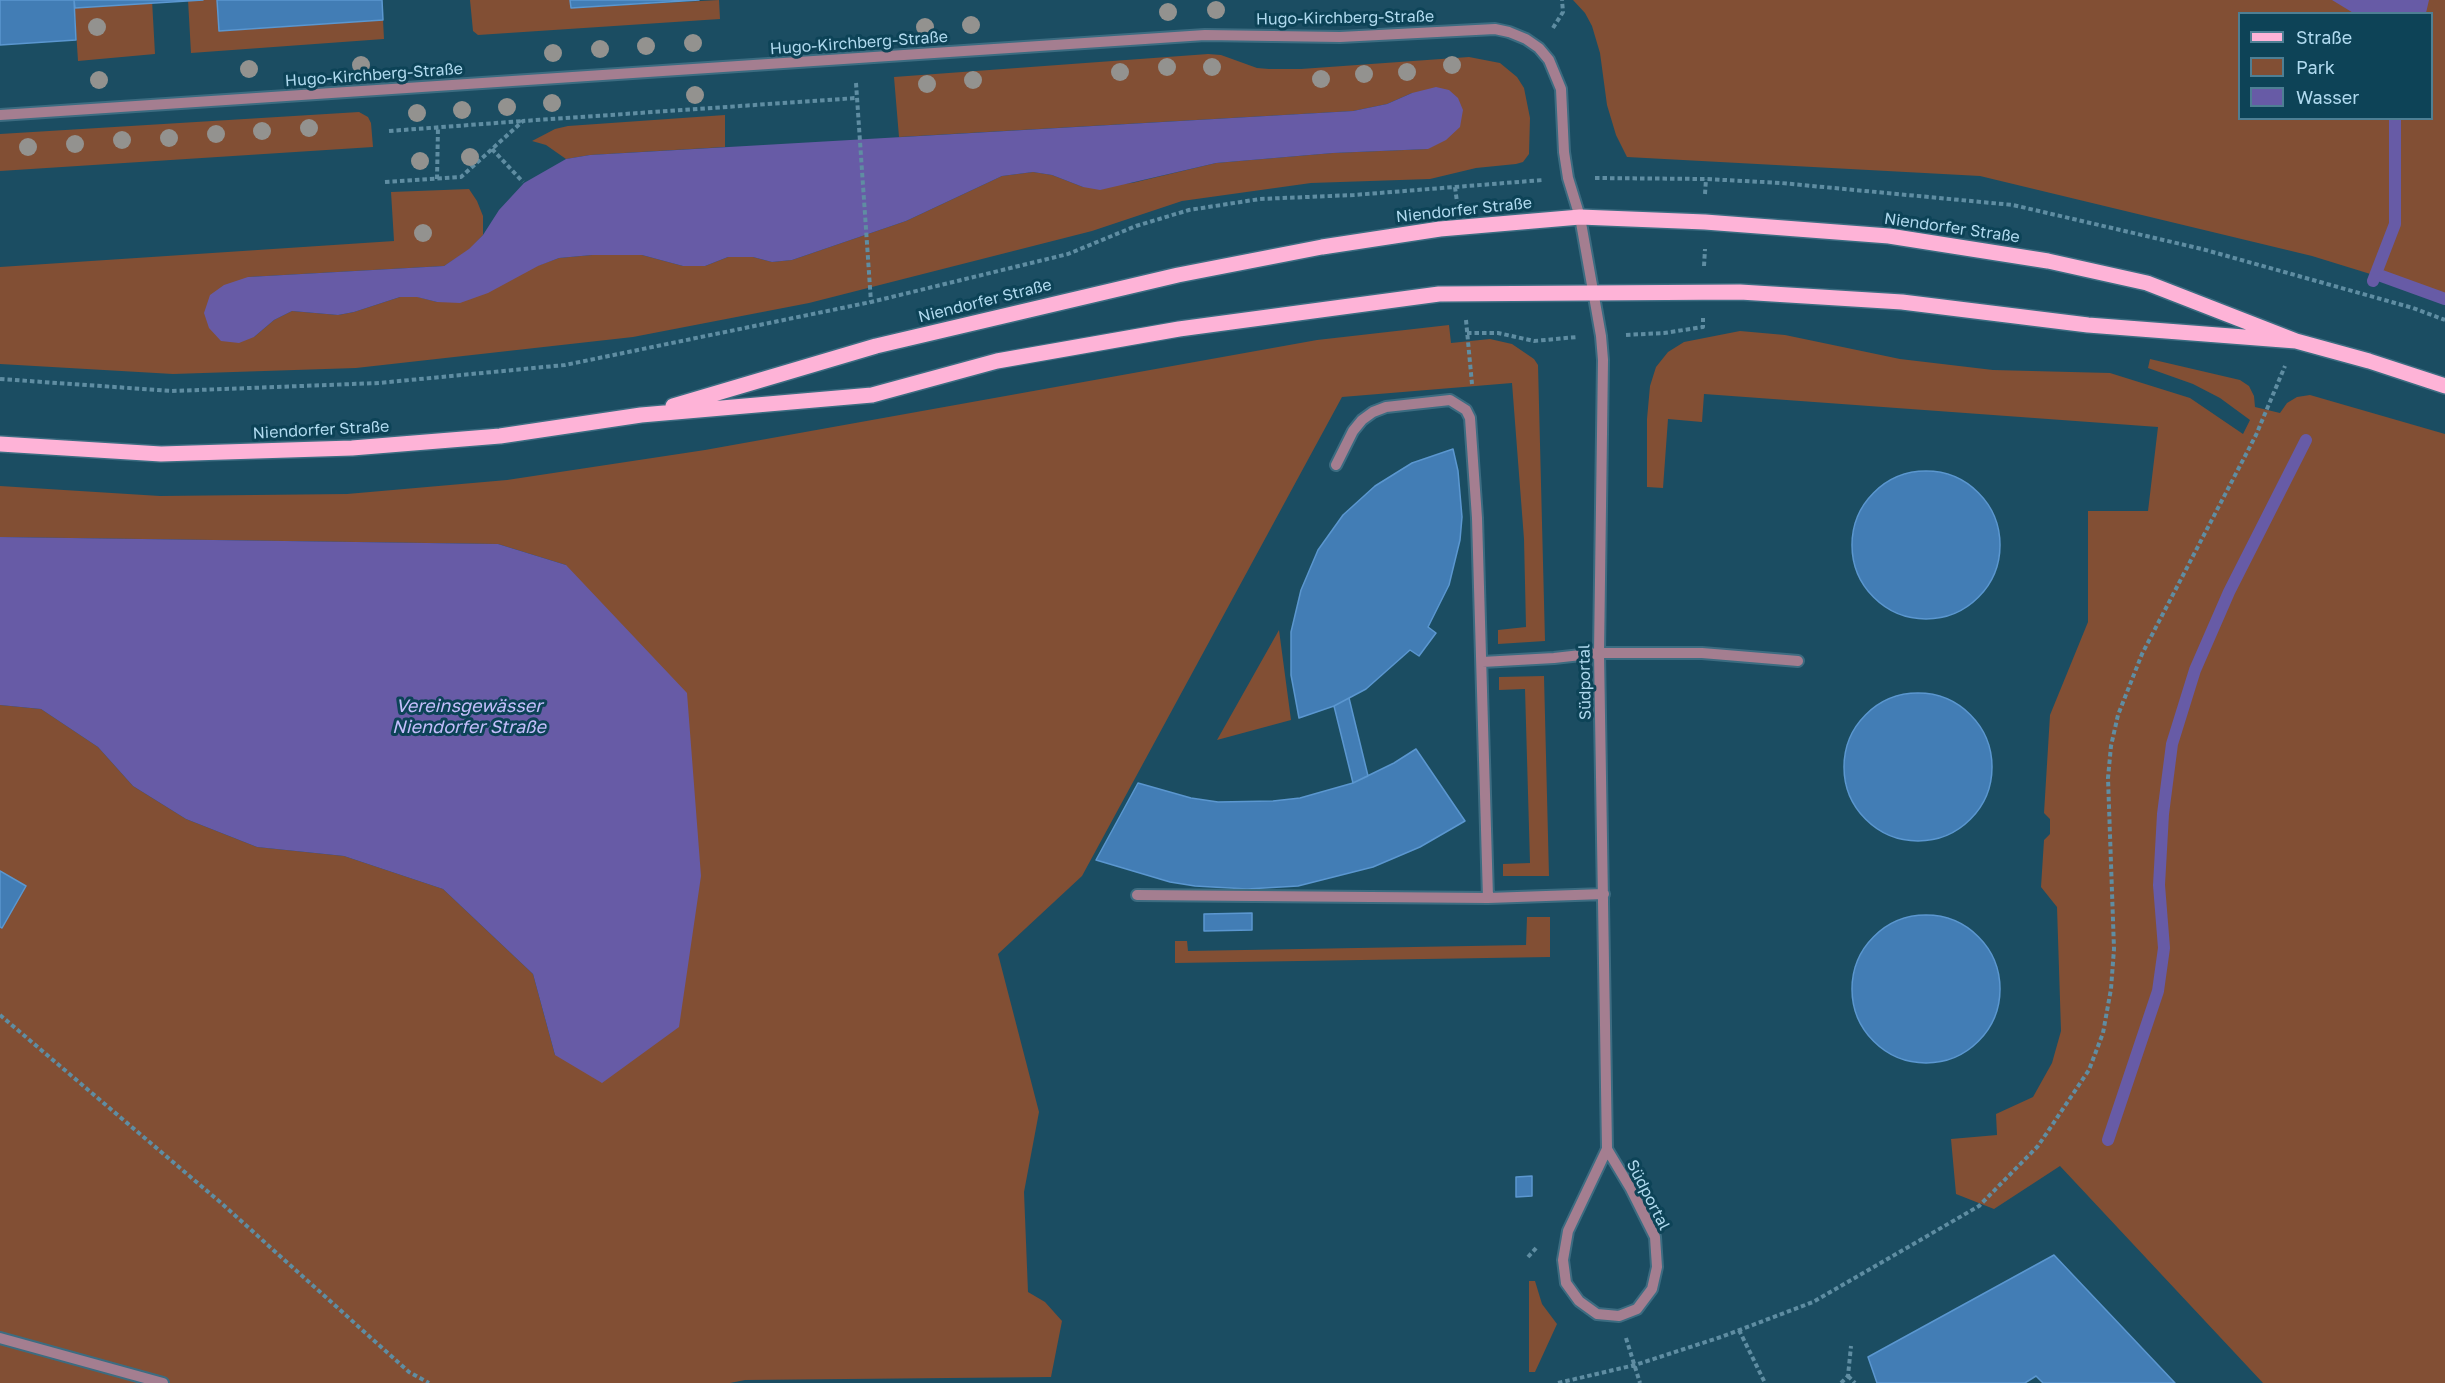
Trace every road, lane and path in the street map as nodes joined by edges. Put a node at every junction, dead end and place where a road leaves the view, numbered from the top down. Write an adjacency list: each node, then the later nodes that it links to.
1 (854, 59): 2 (path); 3 (street, Hugo-Kirchberg-Straße); 13 (street, Hugo-Kirchberg-Straße)
2 (856, 98): 4 (path); 15 (path)
3 (0, 115)
4 (524, 121): 5 (path); 7 (path)
5 (438, 127): 6 (path); 8 (path)
6 (389, 131)
7 (492, 149): 8 (path); 11 (path)
8 (437, 179): 10 (path)
9 (1706, 179): 12 (path)
10 (385, 182)
11 (523, 182)
12 (1705, 200)
13 (1580, 217): 14 (street, Südportal); 21 (main road, Niendorfer Straße); 24 (main road, Niendorfer Straße)
14 (1594, 293): 21 (main road, Niendorfer Straße); 24 (main road, Niendorfer Straße); 27 (street, Südportal)
15 (871, 302)
16 (1466, 325): 18 (path)
17 (1703, 327): 19 (path)
18 (1467, 333): 20 (path); 22 (path)
19 (1664, 333)
20 (1542, 339)
21 (2296, 341): 23 (main road, Niendorfer Straße); 35 (path)
22 (1472, 386)
23 (2445, 386)
24 (642, 415): 25 (main road, Niendorfer Straße)
25 (0, 444)
26 (1336, 465): 29 (street)
27 (1599, 653): 28 (street); 29 (street); 30 (street, Südportal)
28 (1798, 661)
29 (1482, 662): 32 (street)
30 (1604, 894): 32 (street); 34 (street, Südportal)
31 (1137, 896): 32 (street)
32 (1488, 898)
33 (0, 1015): 42 (path)
34 (1607, 1149): 34 (street, Südportal)
35 (1739, 1330): 39 (path); 45 (path)
36 (0, 1338): 41 (street)
37 (1628, 1343): 39 (path)
38 (1851, 1346): 40 (path)
39 (1635, 1365): 43 (path); 44 (path)
40 (1848, 1376): 46 (path); 47 (path)
41 (163, 1383)
42 (429, 1383)
43 (1558, 1383)
44 (1640, 1383)
45 (1765, 1383)
46 (1842, 1383)
47 (1855, 1383)

